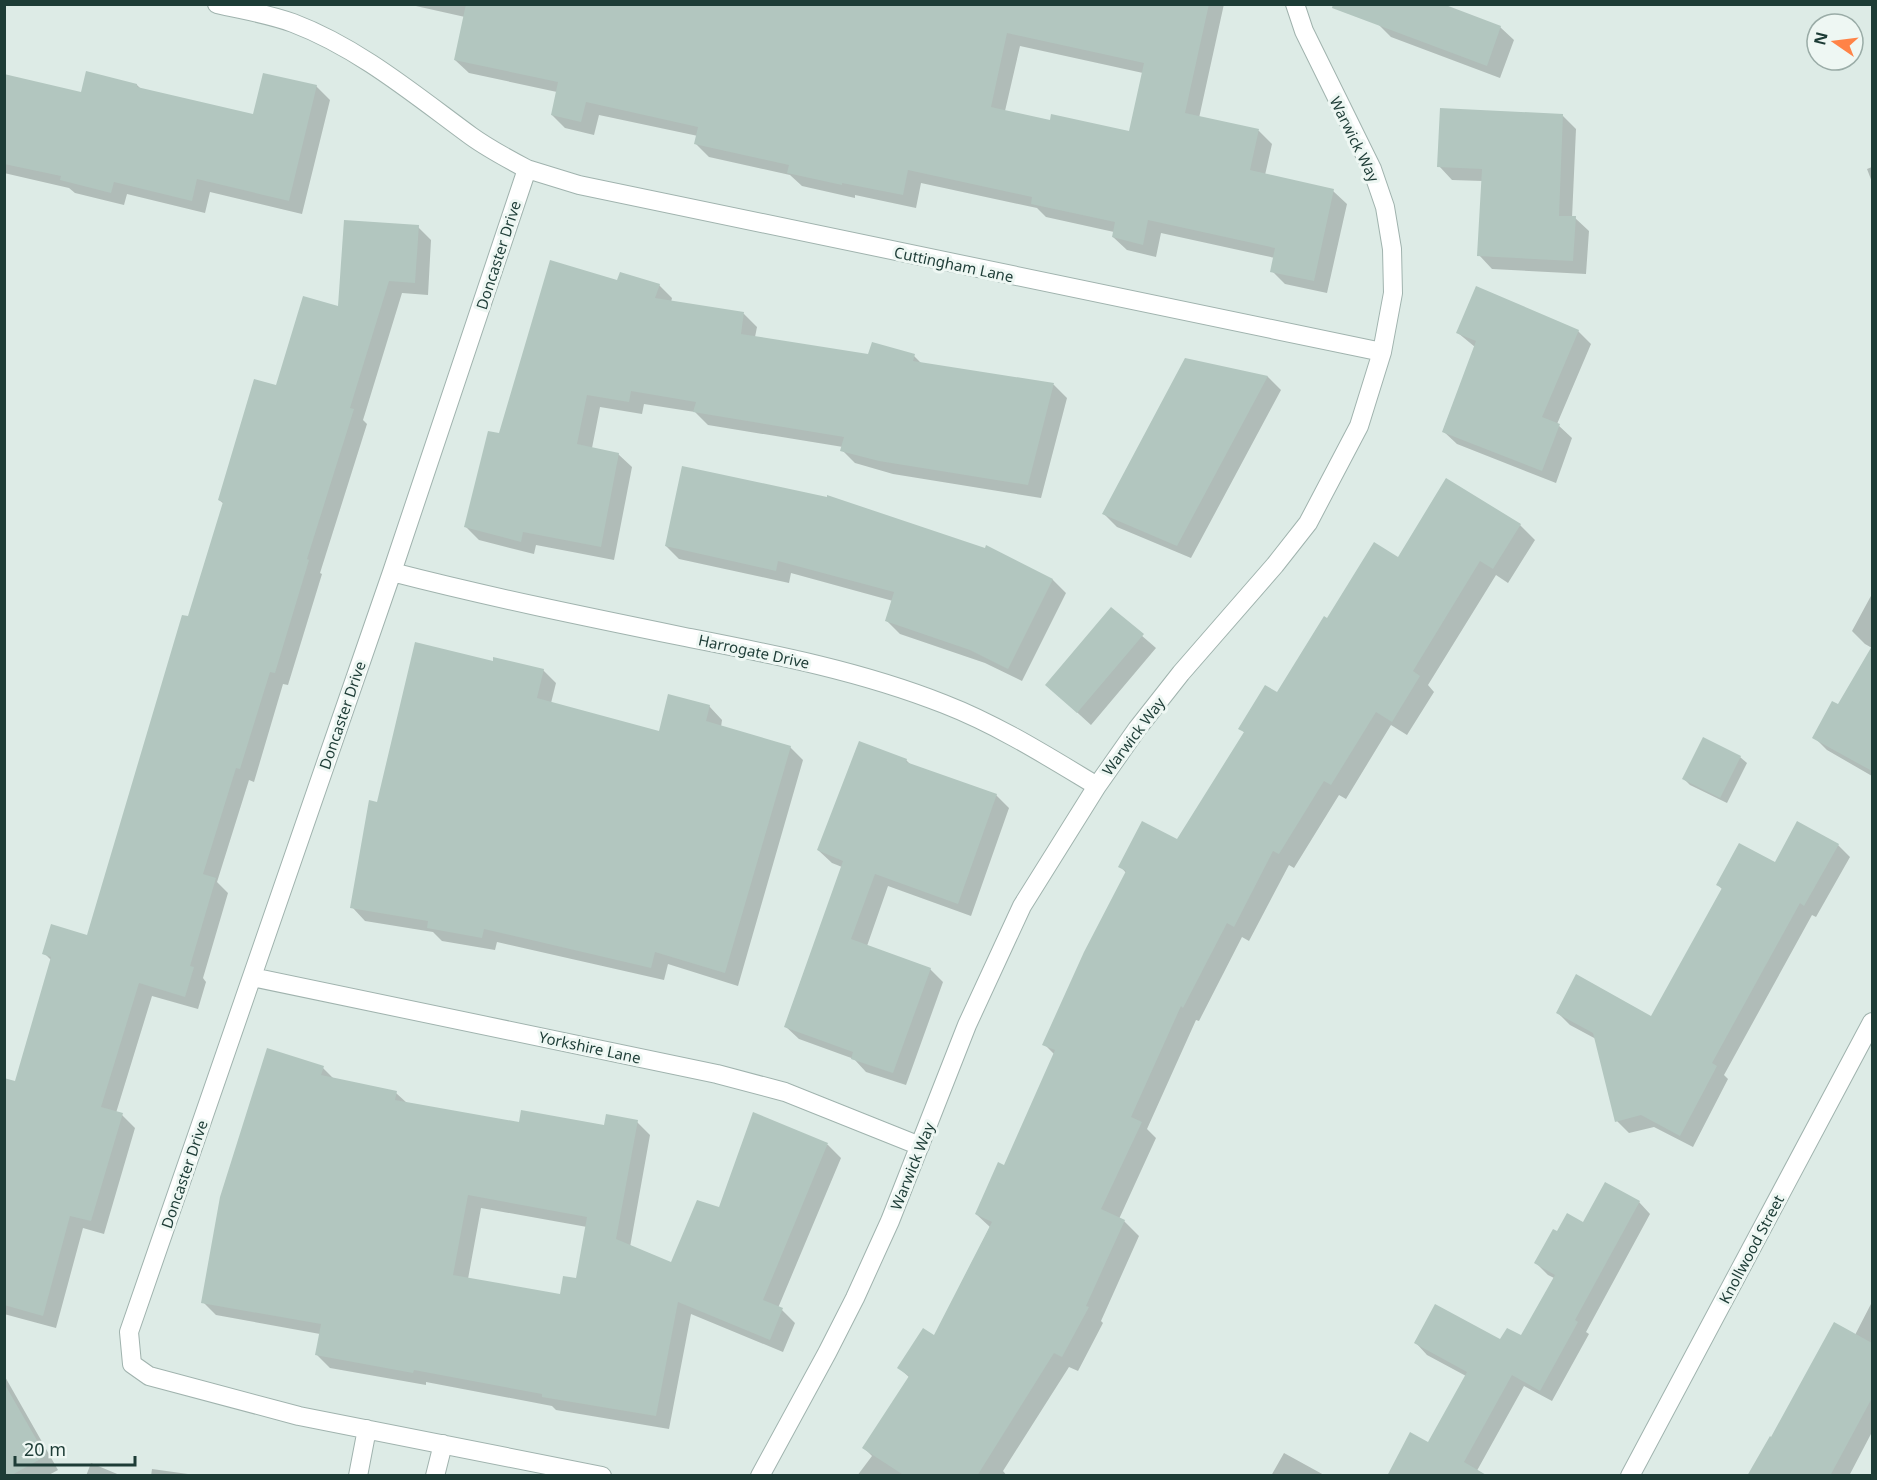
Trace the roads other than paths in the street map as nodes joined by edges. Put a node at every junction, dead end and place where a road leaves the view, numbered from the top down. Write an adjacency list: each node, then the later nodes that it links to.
1 (217, 4): 3 (street)
2 (1295, 4): 4 (street, Warwick Way)
3 (527, 169): 4 (street, Cuttingham Lane); 5 (street, Doncaster Drive)
4 (1382, 352): 6 (street, Warwick Way)
5 (392, 572): 6 (street, Harrogate Drive); 7 (street, Doncaster Drive)
6 (1096, 786): 9 (street, Warwick Way)
7 (252, 977): 9 (street, Yorkshire Lane); 10 (street, Doncaster Drive)
8 (1872, 1022): 16 (street, Knollwood Street)
9 (920, 1146): 15 (street, Warwick Way)
10 (367, 1429): 11 (street); 12 (street)
11 (443, 1444): 13 (street); 14 (street)
12 (358, 1476)
13 (435, 1476)
14 (602, 1476)
15 (760, 1476)
16 (1630, 1476)

